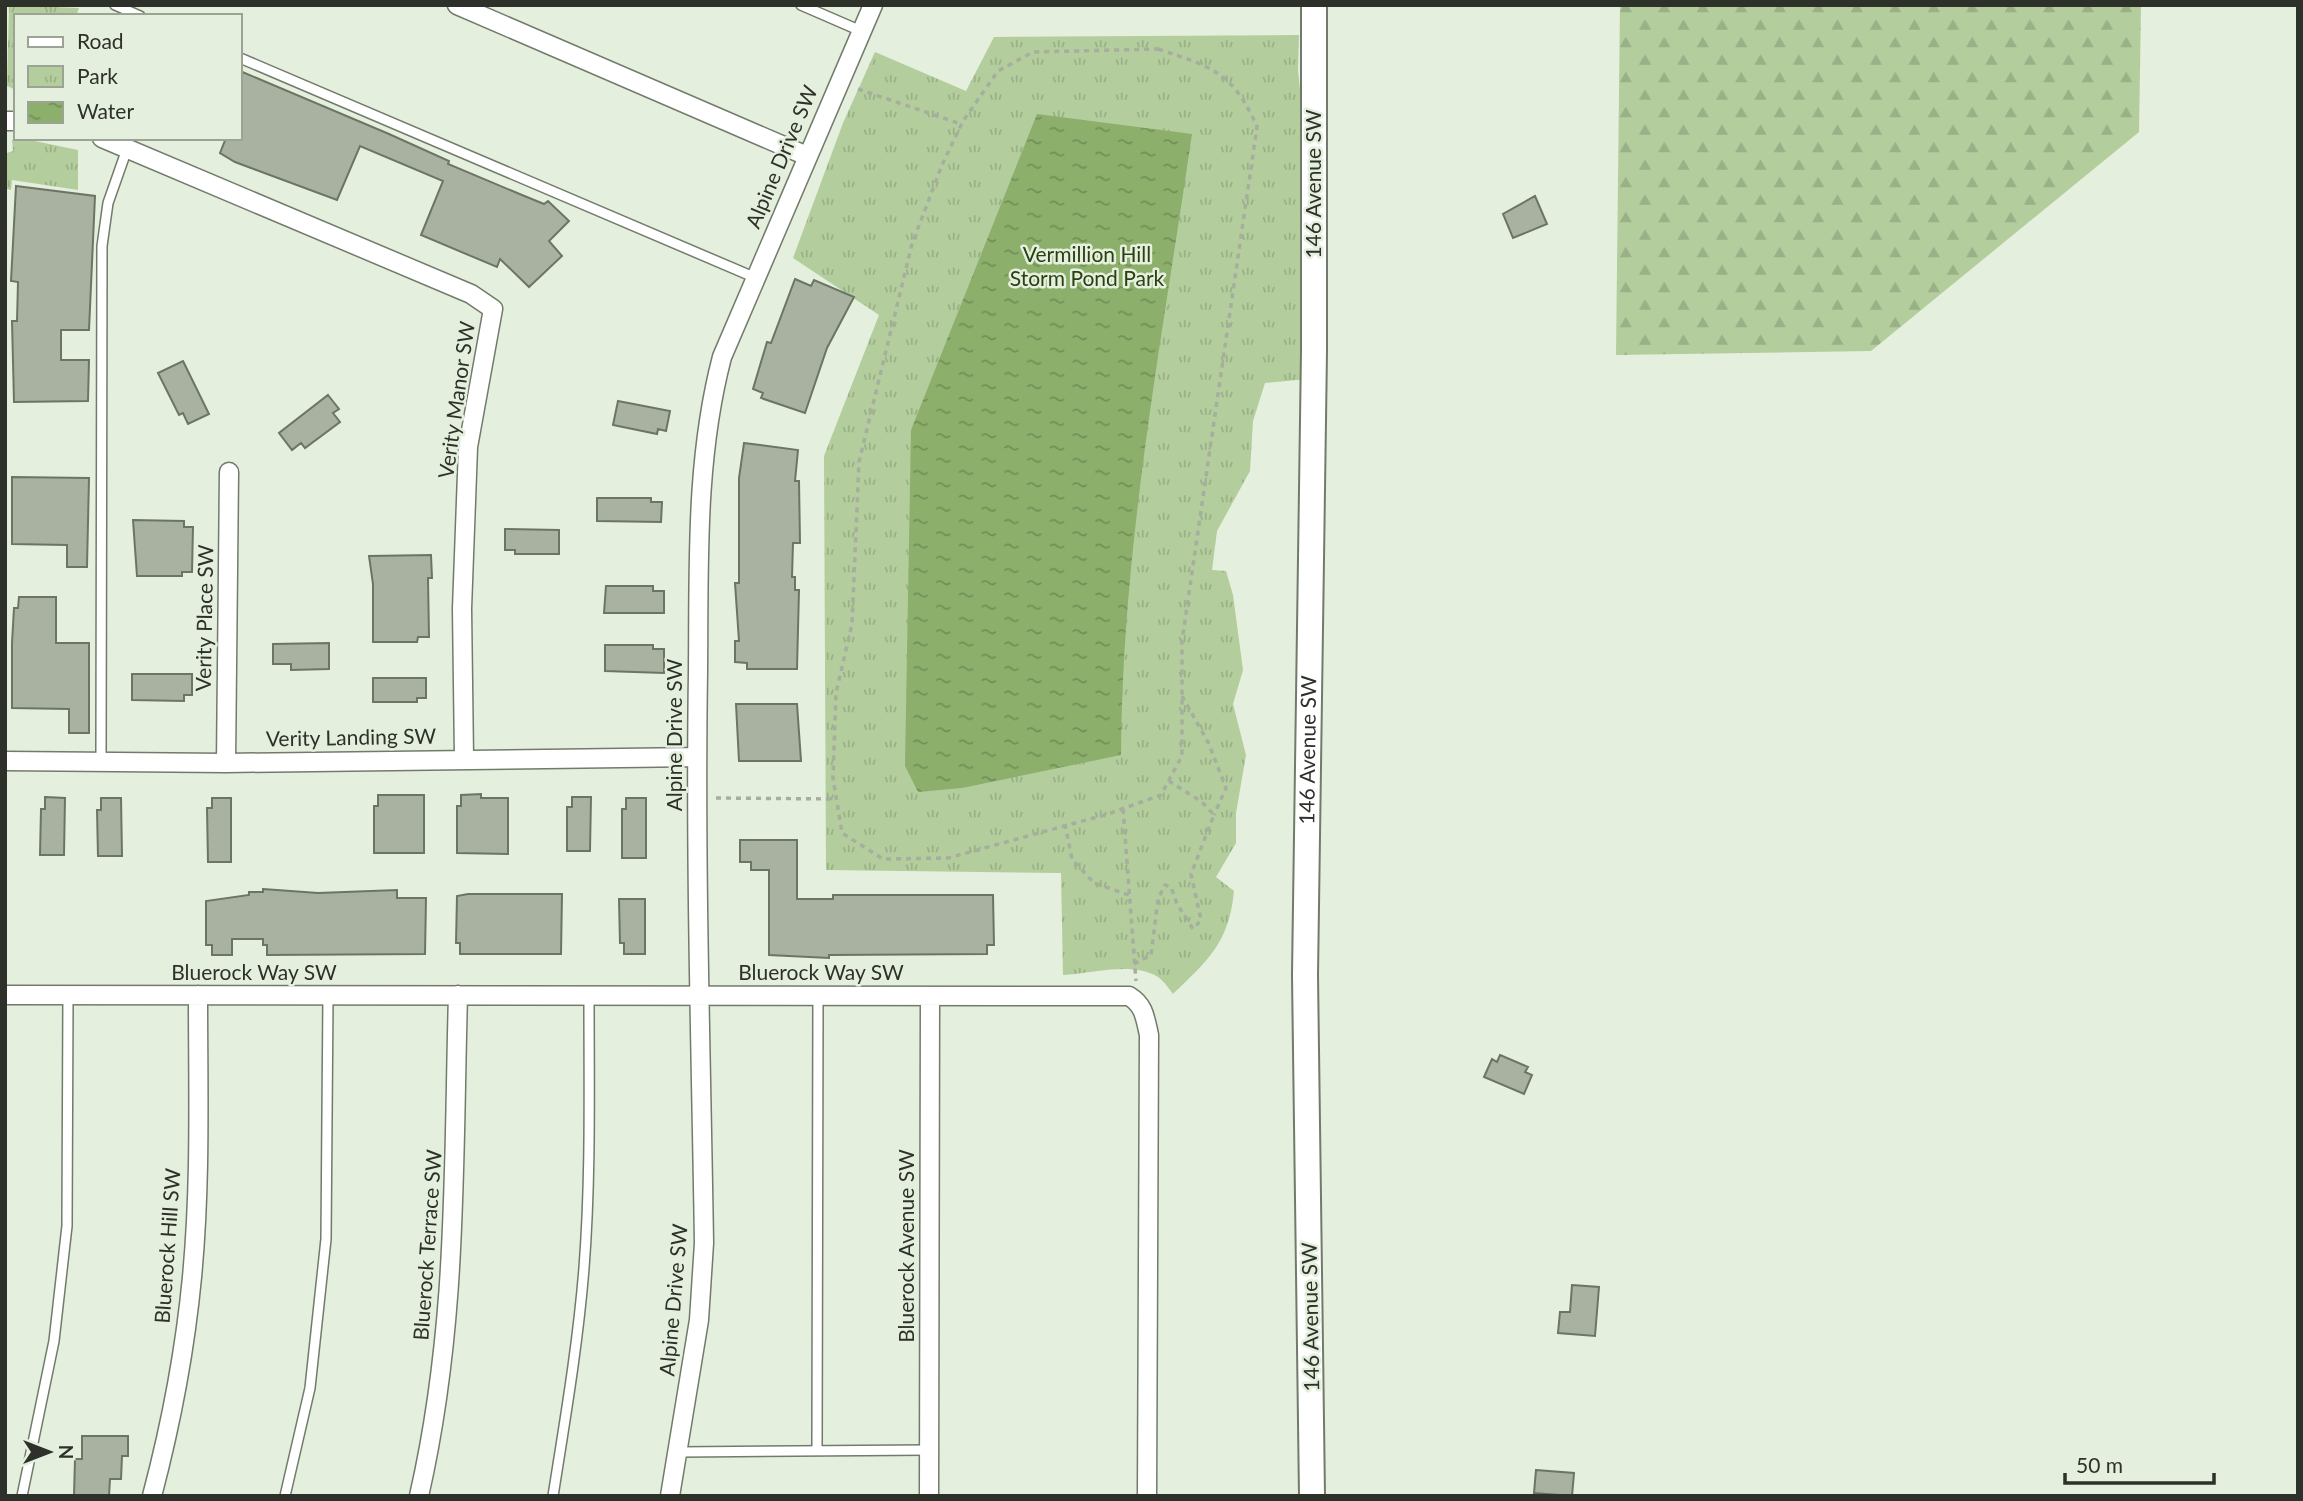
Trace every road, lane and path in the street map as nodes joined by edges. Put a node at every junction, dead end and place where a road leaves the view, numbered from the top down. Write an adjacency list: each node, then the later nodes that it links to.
1 (115, 5): 6 (lane)
2 (457, 5): 13 (street)
3 (800, 5): 7 (lane)
4 (873, 5): 7 (street, Alpine Drive SW)
5 (1314, 5): 51 (street, 146 Avenue SW)
6 (135, 14)
7 (862, 31): 9 (street, Alpine Drive SW)
8 (242, 59): 14 (lane)
9 (838, 84): 10 (path); 13 (street, Alpine Drive SW)
10 (961, 124): 16 (path); 24 (path)
11 (107, 140): 12 (street, Verity Manor SW)
12 (127, 149): 18 (street, Verity Manor SW); 19 (lane)
13 (807, 156): 14 (street, Alpine Drive SW)
14 (756, 278): 17 (street, Alpine Drive SW)
15 (229, 472): 21 (street, Verity Place SW)
16 (1182, 695): 22 (path); 26 (path)
17 (697, 757): 18 (street, Verity Landing SW); 23 (street, Alpine Drive SW)
18 (464, 758): 21 (street, Verity Landing SW)
19 (101, 760): 20 (street, Verity Landing SW); 21 (street, Verity Landing SW)
20 (5, 761)
21 (226, 763)
22 (1169, 780): 25 (path); 26 (path)
23 (697, 799): 24 (path); 36 (street, Alpine Drive SW)
24 (836, 799): 27 (path)
25 (1123, 808): 27 (path); 28 (path)
26 (1214, 815): 29 (path)
27 (1065, 824): 28 (path)
28 (1129, 895): 29 (path)
29 (1134, 964): 39 (path)
30 (5, 995): 34 (street, Bluerock Way SW)
31 (198, 995): 34 (street, Bluerock Way SW); 35 (street, Bluerock Way SW); 44 (street, Bluerock Hill SW)
32 (458, 995): 33 (street, Bluerock Way SW); 35 (street, Bluerock Way SW); 46 (street, Bluerock Terrace SW)
33 (589, 995): 36 (street, Bluerock Way SW); 47 (lane)
34 (68, 996): 43 (lane)
35 (328, 996): 45 (lane)
36 (699, 996): 37 (street, Bluerock Way SW); 42 (street, Alpine Drive SW)
37 (818, 996): 38 (street, Bluerock Way SW); 41 (lane)
38 (930, 996): 39 (street, Bluerock Way SW); 40 (street, Bluerock Avenue SW)
39 (1139, 1002): 50 (street)
40 (929, 1450): 41 (lane); 49 (street, Bluerock Avenue SW)
41 (817, 1451): 42 (lane)
42 (680, 1452): 48 (street, Alpine Drive SW)
43 (22, 1496)
44 (152, 1496)
45 (285, 1496)
46 (419, 1496)
47 (553, 1496)
48 (670, 1496)
49 (929, 1496)
50 (1147, 1496)
51 (1312, 1496)

